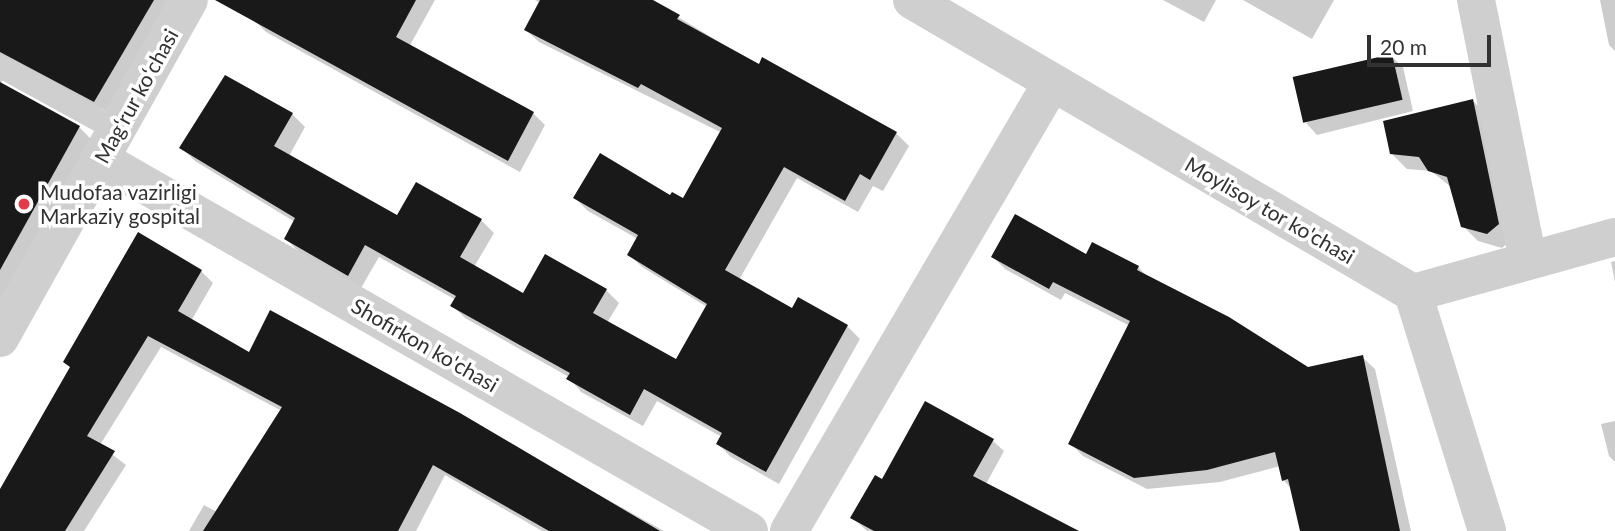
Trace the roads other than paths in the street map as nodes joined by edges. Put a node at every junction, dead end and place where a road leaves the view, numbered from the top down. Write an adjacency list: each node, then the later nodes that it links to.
1 (190, 0): 6 (street, Magʻrur koʻchasi)
2 (912, 0): 5 (street, Moylisoy tor ko'chasi)
3 (1476, 0): 8 (street)
4 (0, 66): 6 (lane)
5 (1051, 84): 9 (street, Moylisoy tor ko'chasi); 12 (street)
6 (108, 145): 10 (street, Magʻrur koʻchasi); 11 (street, Shofirkon ko'chasi)
7 (1615, 237): 8 (street)
8 (1528, 260): 9 (street)
9 (1413, 293): 13 (street)
10 (0, 338)
11 (749, 531)
12 (789, 531)
13 (1487, 531)

